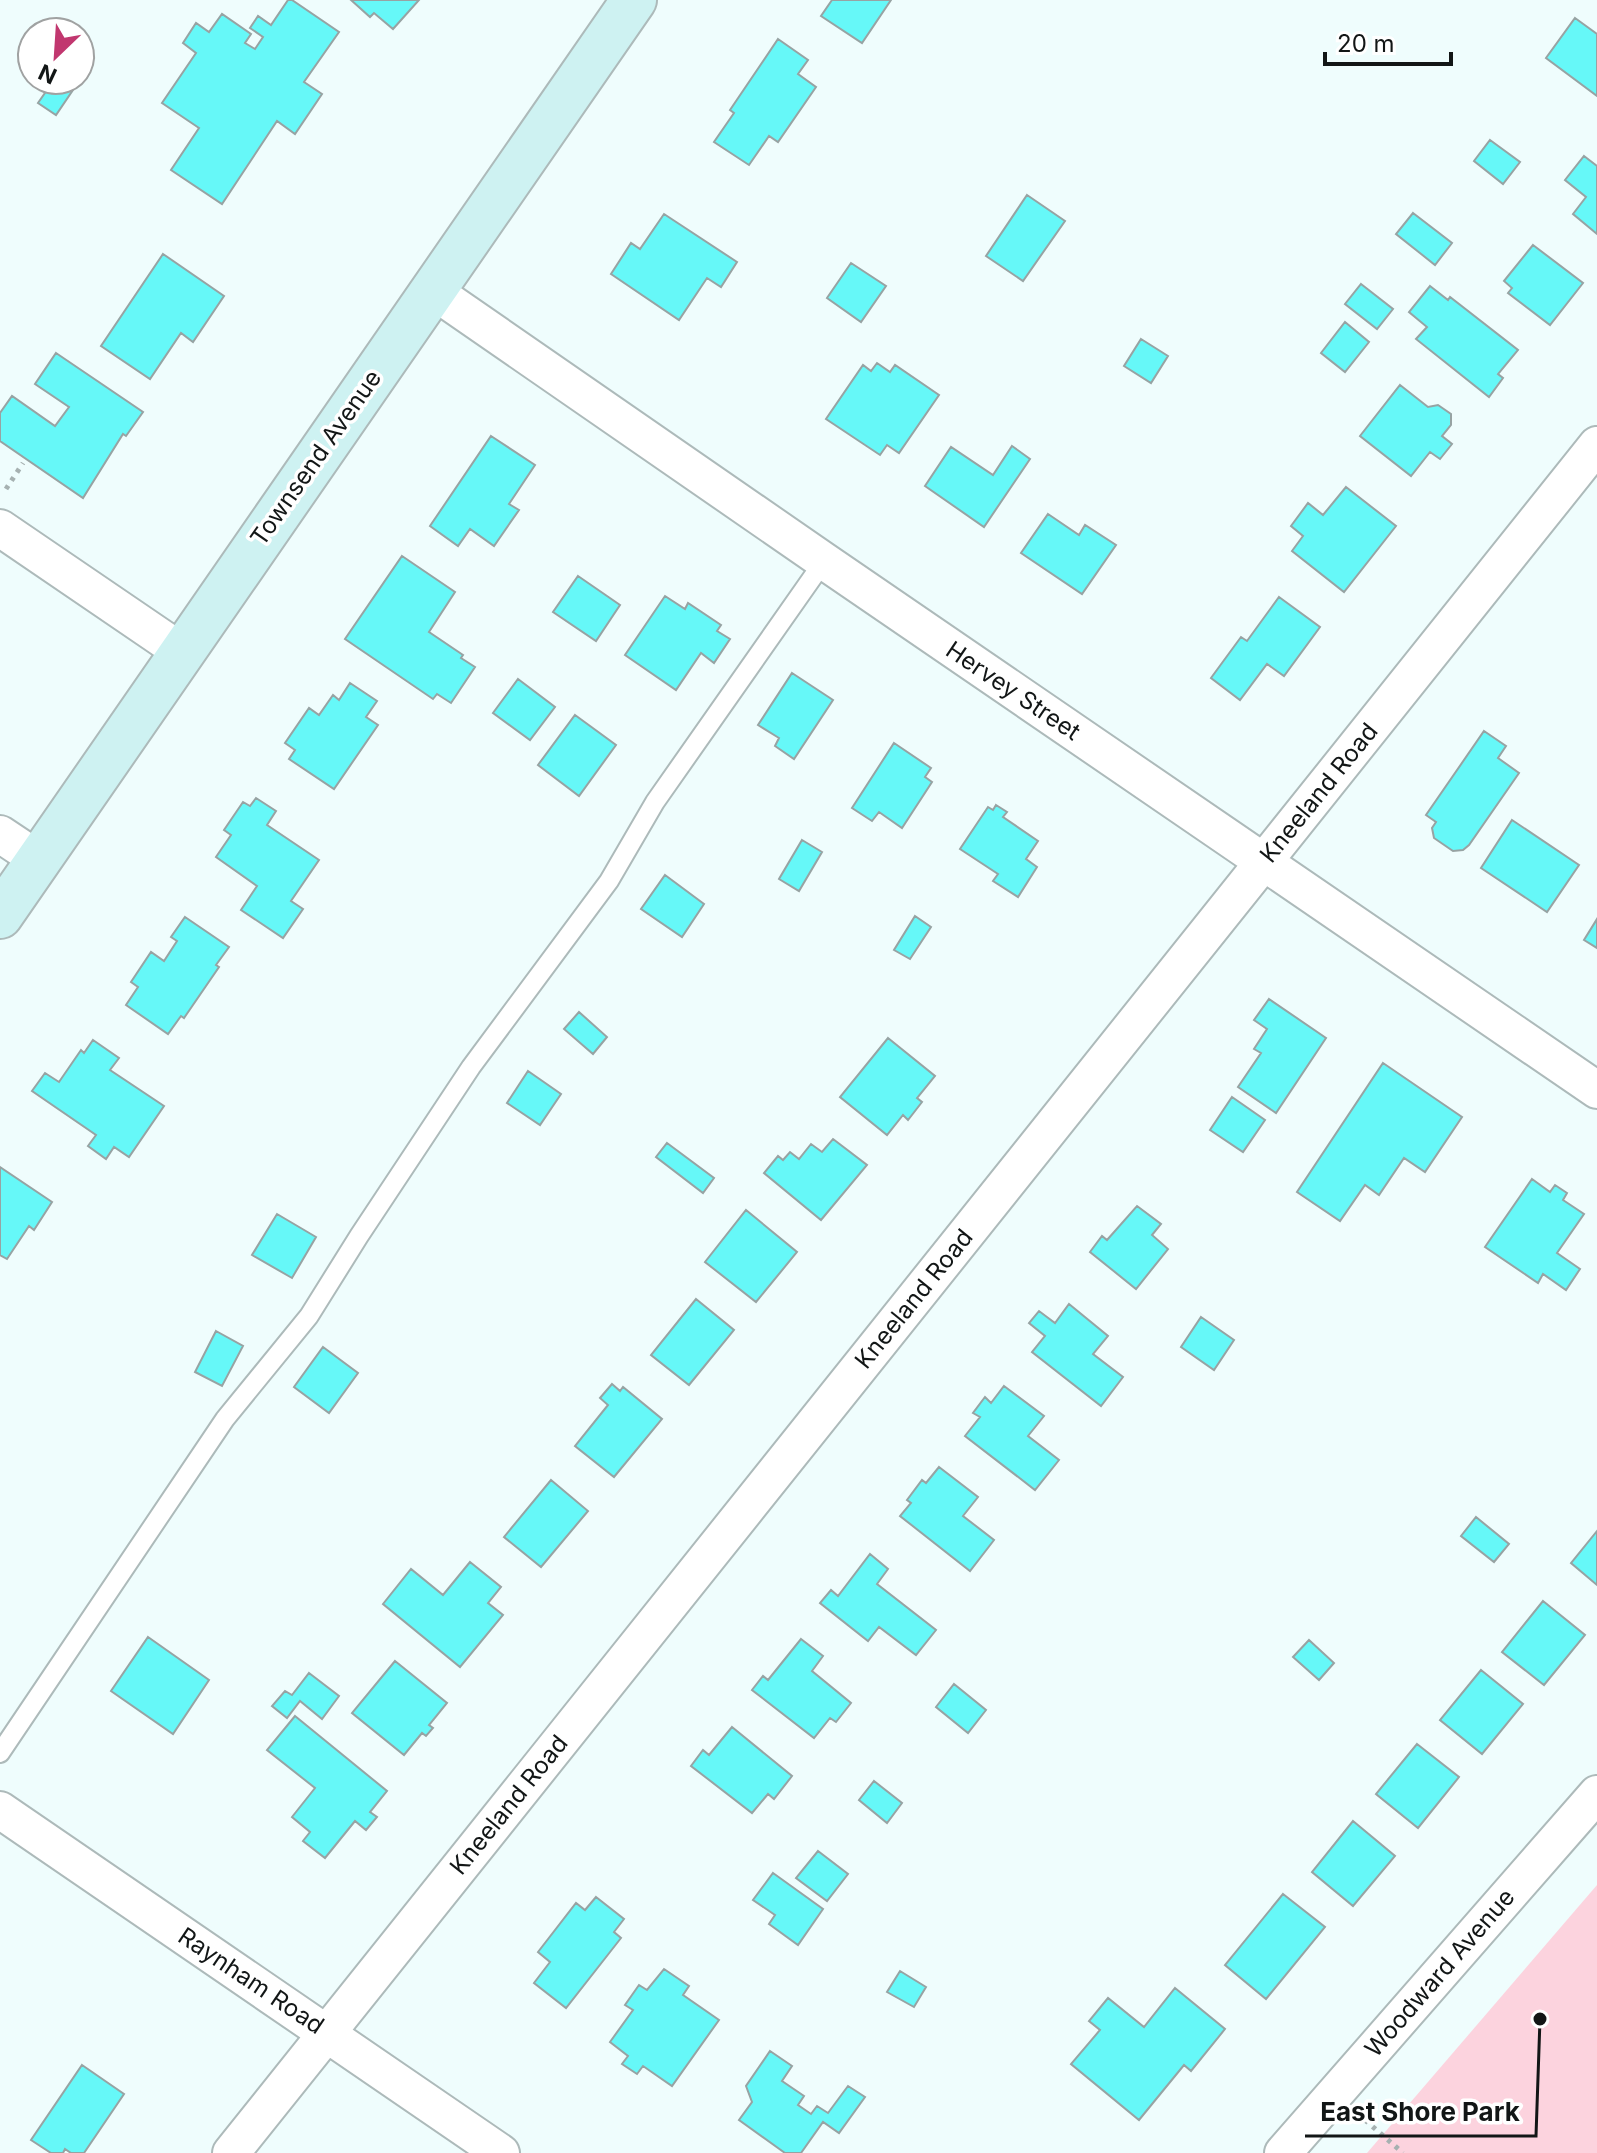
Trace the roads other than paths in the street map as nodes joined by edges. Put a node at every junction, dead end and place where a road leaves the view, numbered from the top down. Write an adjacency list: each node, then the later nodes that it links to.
1 (634, 0): 2 (main road, Townsend Avenue)
2 (432, 290): 5 (street, Hervey Street); 6 (main road, Townsend Avenue)
3 (1597, 445): 9 (street, Kneeland Road)
4 (0, 528): 6 (street)
5 (824, 561): 9 (street, Hervey Street); 12 (lane)
6 (182, 652): 8 (main road, Townsend Avenue)
7 (0, 834): 8 (street)
8 (39, 860): 10 (main road, Townsend Avenue)
9 (1264, 863): 11 (street, Hervey Street); 15 (street, Kneeland Road)
10 (0, 916)
11 (1597, 1090)
12 (0, 1753)
13 (1597, 1794): 18 (street, Woodward Avenue)
14 (0, 1810): 15 (street, Raynham Road)
15 (327, 2033): 16 (street, Kneeland Road); 17 (street, Raynham Road)
16 (231, 2153)
17 (501, 2153)
18 (1283, 2153)

